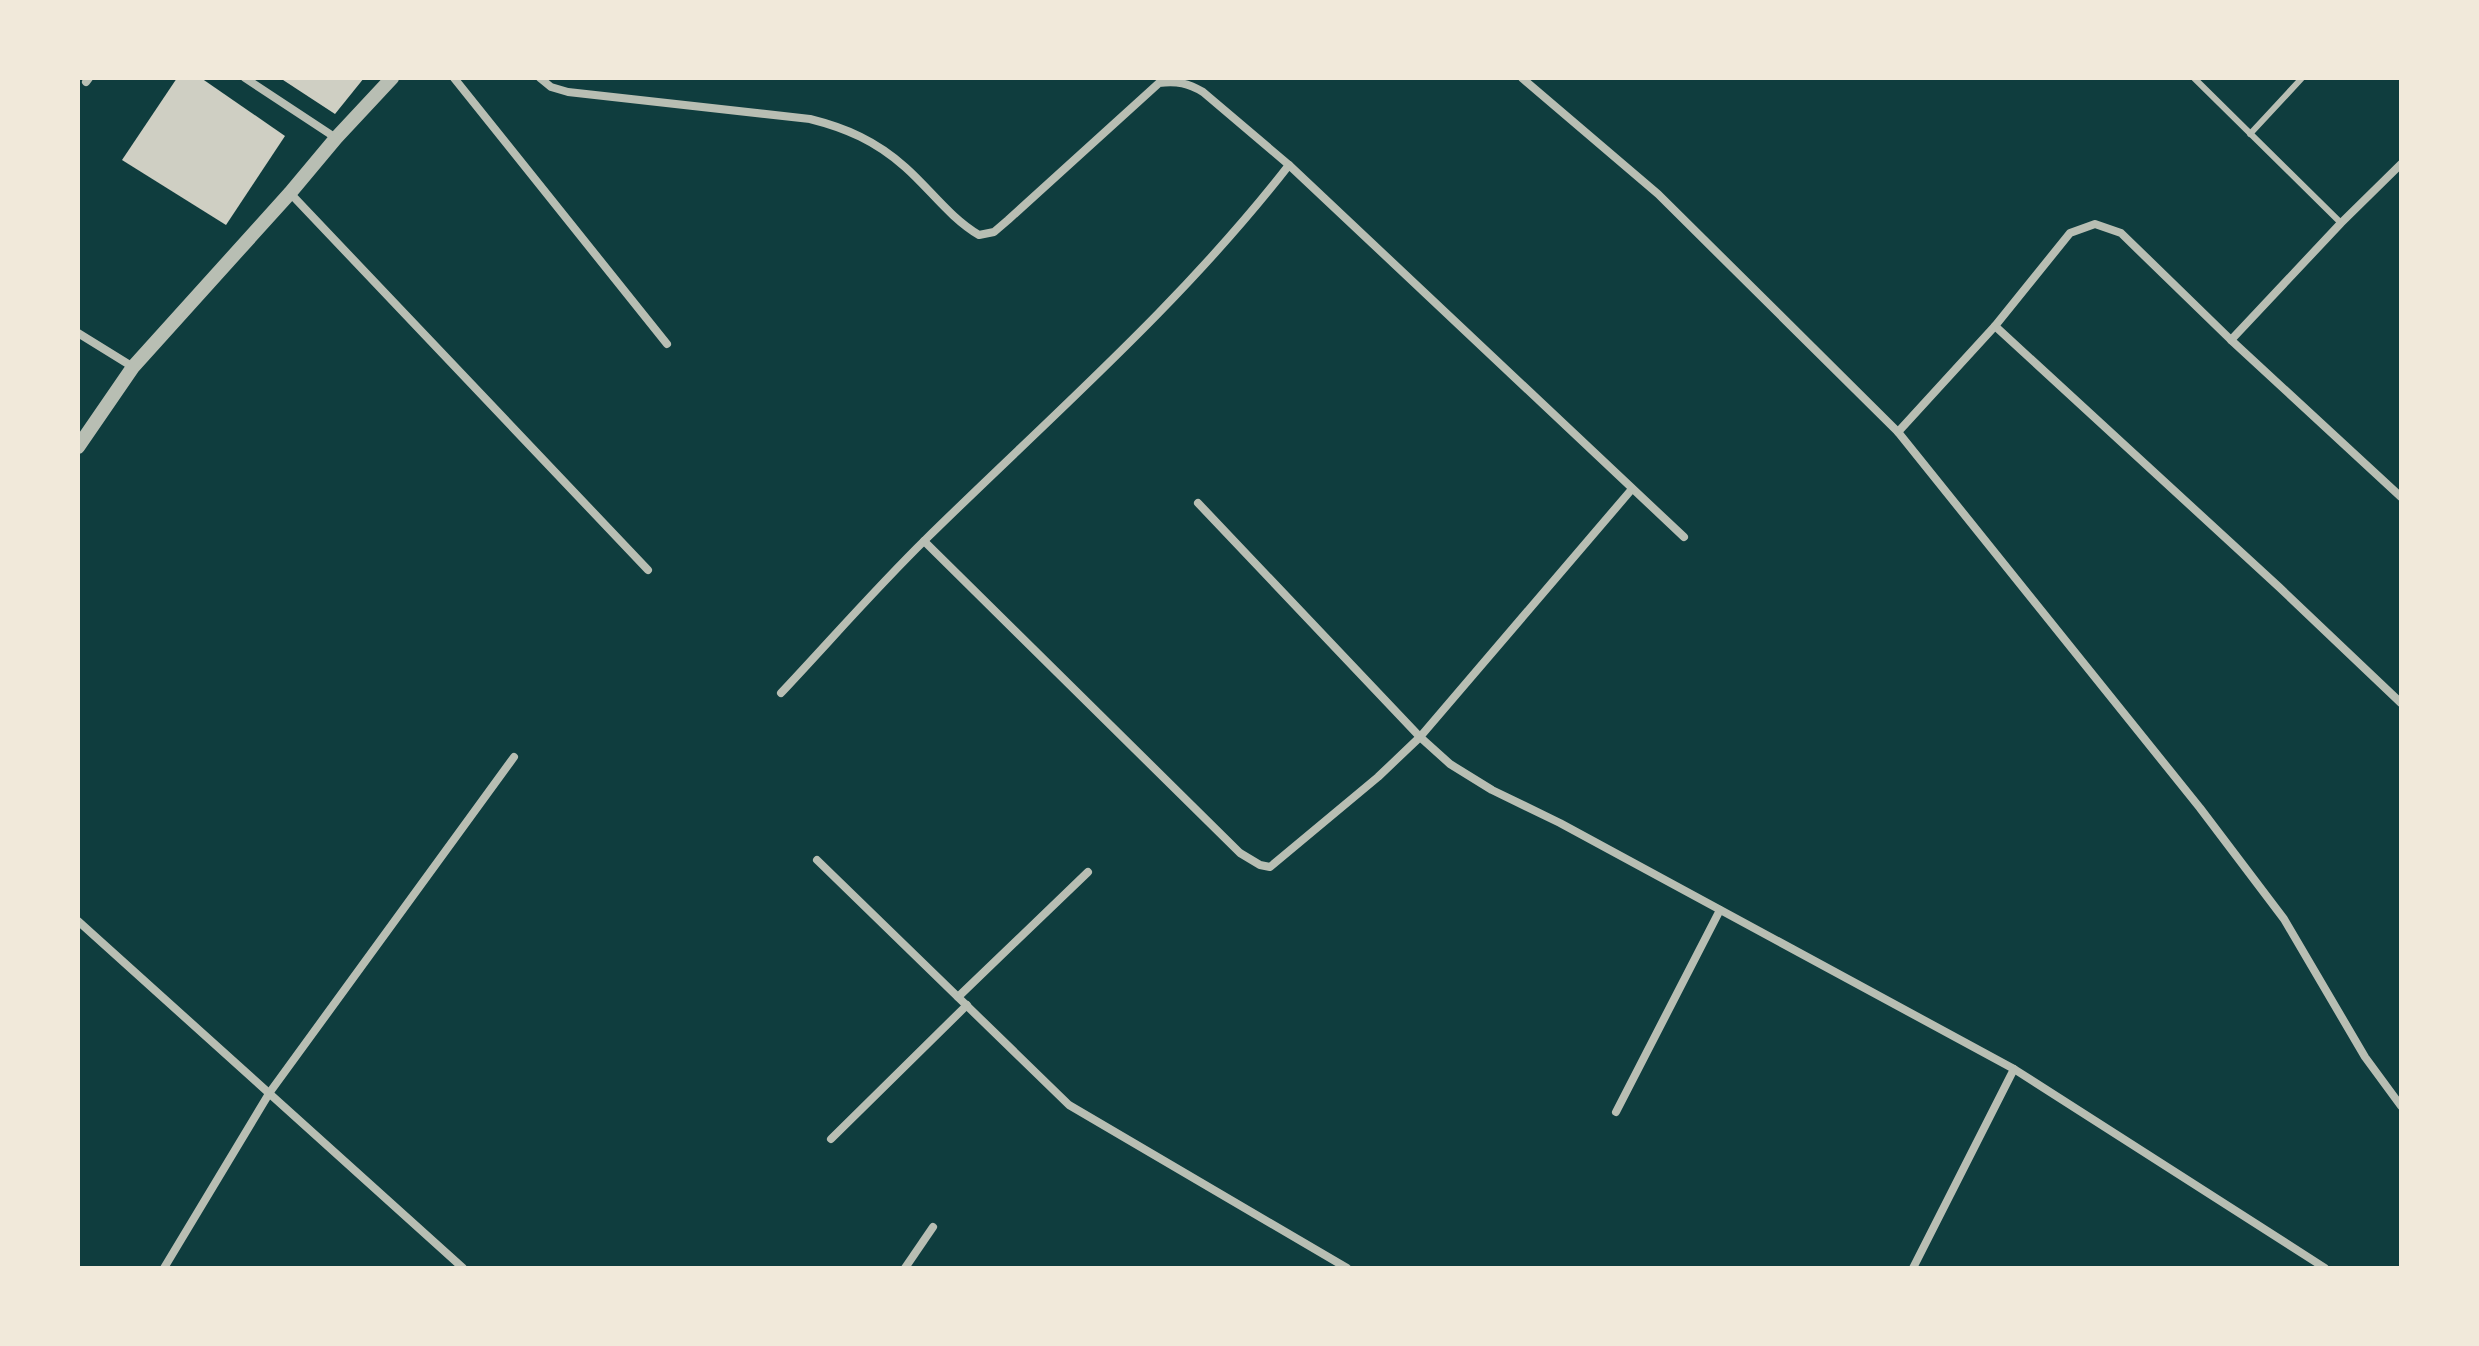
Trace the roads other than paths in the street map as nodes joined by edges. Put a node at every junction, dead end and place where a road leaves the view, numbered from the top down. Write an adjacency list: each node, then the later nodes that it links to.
1 (245, 78): 9 (street)
2 (392, 78): 9 (street)
3 (454, 78): 17 (street)
4 (540, 78): 11 (street)
5 (1522, 78): 19 (street)
6 (2194, 78): 8 (lane)
7 (2302, 78): 8 (lane)
8 (2250, 134): 13 (lane)
9 (336, 138): 12 (street)
10 (2401, 164): 13 (street)
11 (1289, 165): 21 (street); 25 (street)
12 (290, 193): 18 (street); 26 (street)
13 (2341, 223): 16 (street)
14 (1995, 326): 16 (street); 19 (street); 28 (street)
15 (78, 333): 18 (street)
16 (2231, 340): 22 (street)
17 (667, 344)
18 (133, 367): 20 (street)
19 (1898, 432): 39 (street)
20 (78, 447)
21 (1632, 489): 24 (street); 29 (street)
22 (2401, 497)
23 (1198, 503): 29 (street)
24 (1684, 537)
25 (924, 541): 27 (street); 29 (street)
26 (648, 570)
27 (781, 693)
28 (2401, 703)
29 (1420, 737): 33 (street)
30 (514, 757): 38 (street)
31 (817, 860): 35 (street)
32 (1088, 872): 35 (street)
33 (1720, 910): 37 (street); 40 (street)
34 (78, 921): 38 (street)
35 (958, 997): 36 (street)
36 (967, 1005): 41 (street); 46 (street)
37 (2014, 1069): 47 (street); 48 (street)
38 (270, 1092): 43 (street); 44 (street)
39 (2401, 1106)
40 (1616, 1112)
41 (831, 1139)
42 (933, 1227): 45 (street)
43 (164, 1268)
44 (463, 1268)
45 (905, 1268)
46 (1347, 1268)
47 (1913, 1268)
48 (2325, 1268)

